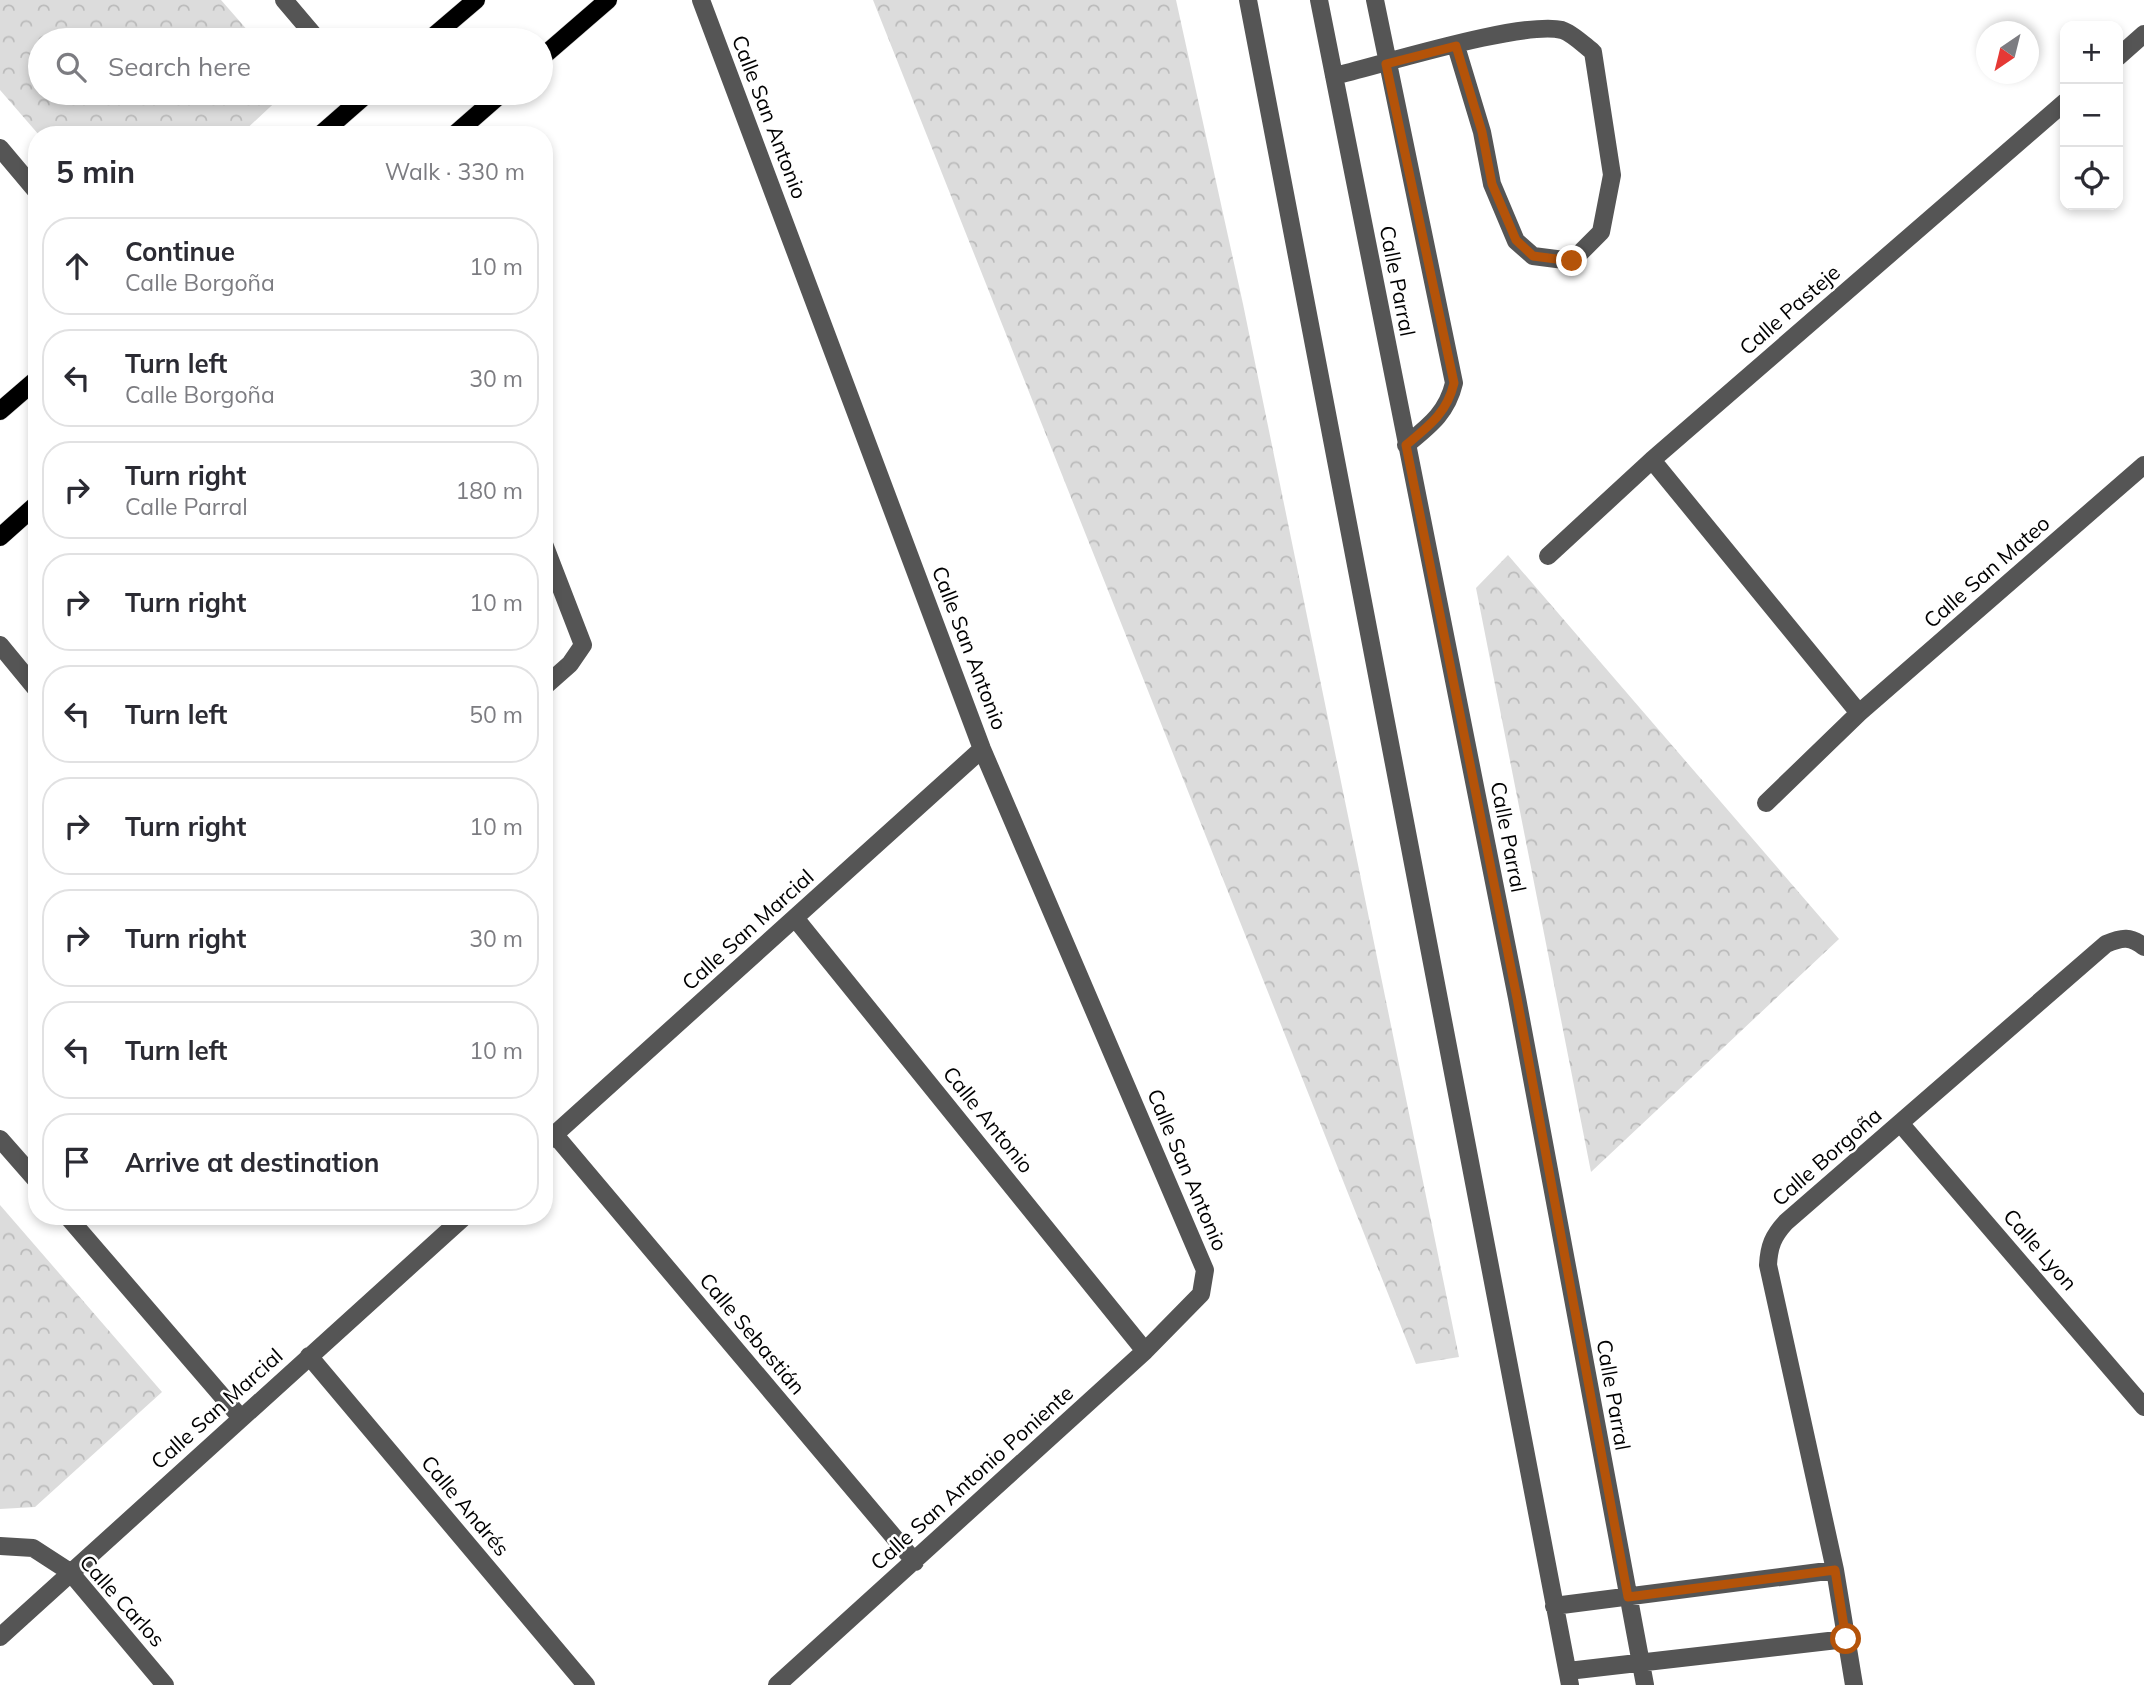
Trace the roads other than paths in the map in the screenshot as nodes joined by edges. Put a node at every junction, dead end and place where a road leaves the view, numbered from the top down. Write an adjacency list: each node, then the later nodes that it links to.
1 (284, 0): 8 (street)
2 (476, 0): 9 (main road)
3 (608, 0): 12 (main road)
4 (701, 0): 36 (street, Calle San Antonio)
5 (1248, 0): 57 (street)
6 (1319, 0): 15 (street, Calle Parral)
7 (1375, 0): 14 (street)
8 (308, 28)
9 (443, 28)
10 (2144, 34): 13 (street)
11 (1456, 46): 11 (street); 14 (street)
12 (553, 48)
13 (2123, 53)
14 (1386, 64): 15 (street); 25 (street)
15 (1334, 76): 25 (street, Calle Parral)
16 (351, 105): 19 (main road)
17 (488, 105): 20 (main road)
18 (2060, 106): 26 (street, Calle Pasteje)
19 (329, 126)
20 (464, 126)
21 (0, 148): 22 (street)
22 (28, 181)
23 (28, 387): 24 (main road)
24 (0, 411)
25 (1406, 445): 56 (street, Calle Parral)
26 (1652, 460): 30 (street, Calle Pasteje); 35 (street)
27 (2144, 465): 35 (street, Calle San Mateo)
28 (28, 512): 29 (main road)
29 (0, 537)
30 (1548, 556)
31 (553, 566): 34 (street)
32 (0, 645): 33 (street)
33 (28, 679)
34 (553, 679)
35 (1859, 713): 37 (street, Calle San Mateo)
36 (982, 749): 38 (street, Calle San Marcial); 47 (street, Calle San Antonio)
37 (1766, 803)
38 (795, 918): 41 (street, Calle San Marcial); 48 (street, Calle Antonio)
39 (2144, 947): 40 (street, Calle Borgoña)
40 (1900, 1123): 50 (street, Calle Lyon); 54 (street, Calle Borgoña)
41 (553, 1136)
42 (0, 1139): 44 (street)
43 (553, 1145): 53 (street, Calle Sebastián)
44 (28, 1171)
45 (75, 1225): 51 (street)
46 (455, 1225): 49 (street, Calle San Marcial)
47 (1194, 1301): 48 (street, Calle San Antonio Poniente)
48 (1145, 1351): 53 (street, Calle San Antonio Poniente)
49 (309, 1356): 51 (street, Calle San Marcial); 63 (street, Calle Andrés)
50 (2144, 1407)
51 (241, 1418): 55 (street, Calle San Marcial)
52 (0, 1546): 55 (street, Calle Carlos)
53 (915, 1562): 64 (street, Calle San Antonio Poniente)
54 (1835, 1570): 56 (street); 59 (street, Calle Borgoña)
55 (70, 1572): 58 (street, Calle San Marcial); 62 (street, Calle Carlos)
56 (1628, 1597): 57 (street); 60 (street, Calle Parral)
57 (1555, 1606): 61 (street)
58 (0, 1637)
59 (1846, 1639): 60 (street); 66 (street, Calle Borgoña)
60 (1641, 1662): 61 (street); 65 (street, Calle Parral)
61 (1569, 1678)
62 (165, 1685)
63 (586, 1685)
64 (777, 1685)
65 (1645, 1685)
66 (1854, 1685)

